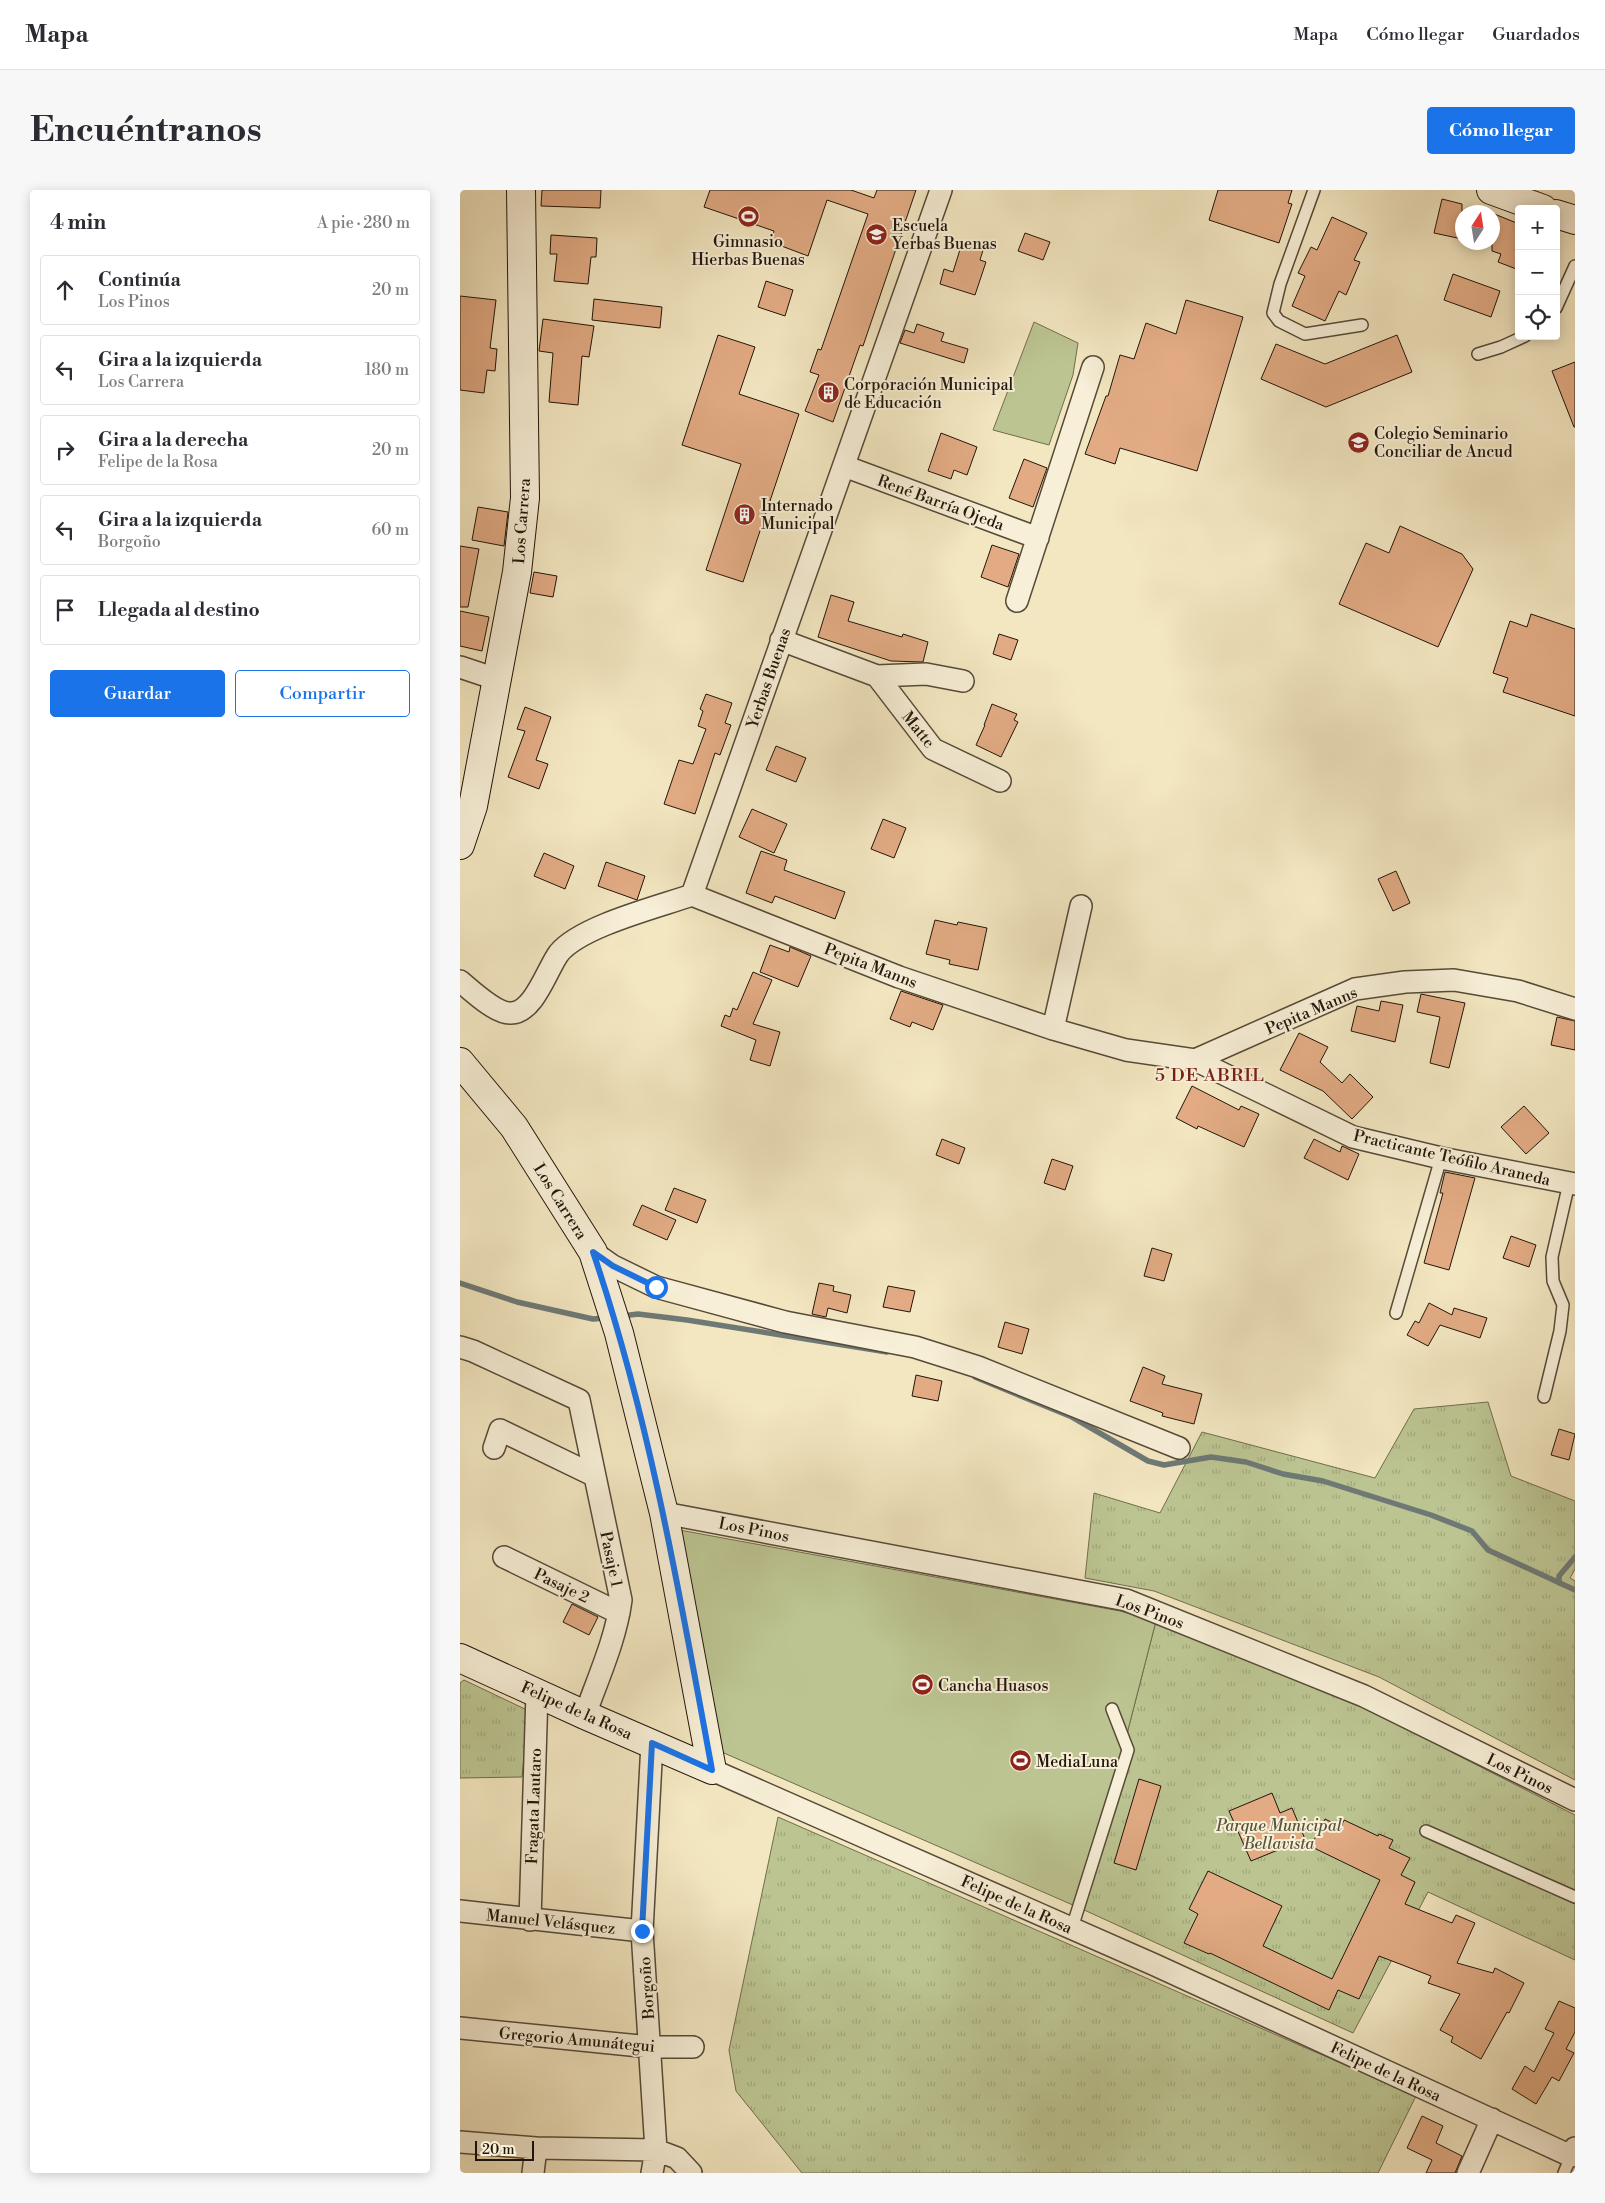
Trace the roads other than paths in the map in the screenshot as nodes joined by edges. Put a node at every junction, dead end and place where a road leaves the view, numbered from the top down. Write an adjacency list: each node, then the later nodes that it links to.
1 (521, 190): 20 (street, Los Carrera)
2 (941, 190): 14 (street, Yerbas Buenas)
3 (1314, 190): 10 (lane)
4 (1491, 190): 5 (street)
5 (1532, 205)
6 (1560, 215): 7 (street)
7 (1575, 220)
8 (1575, 266): 9 (lane)
9 (1560, 299)
10 (1362, 325)
11 (1516, 340): 12 (lane)
12 (1478, 354)
13 (1093, 367): 15 (street)
14 (844, 466): 15 (street, René Barría Ojeda); 17 (street, Yerbas Buenas)
15 (1038, 538): 16 (street)
16 (1017, 601)
17 (781, 640): 19 (street); 24 (street, Yerbas Buenas)
18 (460, 667): 20 (street)
19 (877, 676): 21 (street); 22 (street, Matte)
20 (496, 679): 23 (street, Los Carrera)
21 (963, 680)
22 (1000, 781)
23 (460, 845)
24 (692, 895): 26 (street); 28 (street, Pepita Manns)
25 (1081, 906): 28 (street)
26 (460, 981)
27 (1575, 1009): 29 (street, Pepita Manns)
28 (1053, 1029): 29 (street, Pepita Manns)
29 (1195, 1060): 31 (street, Practicante Teófilo Araneda)
30 (460, 1062): 33 (street, Los Carrera)
31 (1442, 1158): 32 (street, Practicante Teófilo Araneda); 34 (lane)
32 (1572, 1184): 36 (lane)
33 (593, 1252): 38 (street); 40 (street, Los Carrera)
34 (1396, 1313)
35 (460, 1347): 39 (street, Pasaje 1)
36 (1544, 1397)
37 (494, 1448): 39 (street)
38 (1179, 1448)
39 (593, 1475): 42 (street, Pasaje 1)
40 (664, 1512): 48 (street, Los Carrera); 49 (street, Los Pinos)
41 (504, 1557): 42 (street, Pasaje 2)
42 (619, 1613): 46 (street, Pasaje 1)
43 (460, 1658): 44 (street, Felipe de la Rosa)
44 (537, 1693): 46 (street, Felipe de la Rosa); 53 (street, Fragata Lautaro)
45 (1112, 1709): 54 (lane)
46 (585, 1715): 47 (street, Felipe de la Rosa)
47 (652, 1743): 48 (street, Felipe de la Rosa); 55 (street, Borgoño)
48 (712, 1770): 54 (street, Felipe de la Rosa)
49 (1575, 1800)
50 (1426, 1832): 51 (lane)
51 (1575, 1897)
52 (460, 1911): 53 (street, Manuel Velásquez)
53 (530, 1920): 55 (street, Manuel Velásquez)
54 (1072, 1928): 59 (street, Felipe de la Rosa)
55 (642, 1931): 57 (street, Borgoño)
56 (460, 2028): 57 (street, Gregorio Amunátegui)
57 (650, 2047): 58 (street, Gregorio Amunátegui); 62 (street, Borgoño)
58 (693, 2047)
59 (1492, 2120): 63 (street, Felipe de la Rosa); 67 (street)
60 (460, 2142): 61 (street)
61 (536, 2148): 62 (street); 64 (street)
62 (656, 2150): 65 (street, Borgoño); 66 (street)
63 (1570, 2159)
64 (533, 2173)
65 (652, 2173)
66 (692, 2173)
67 (1468, 2173)

